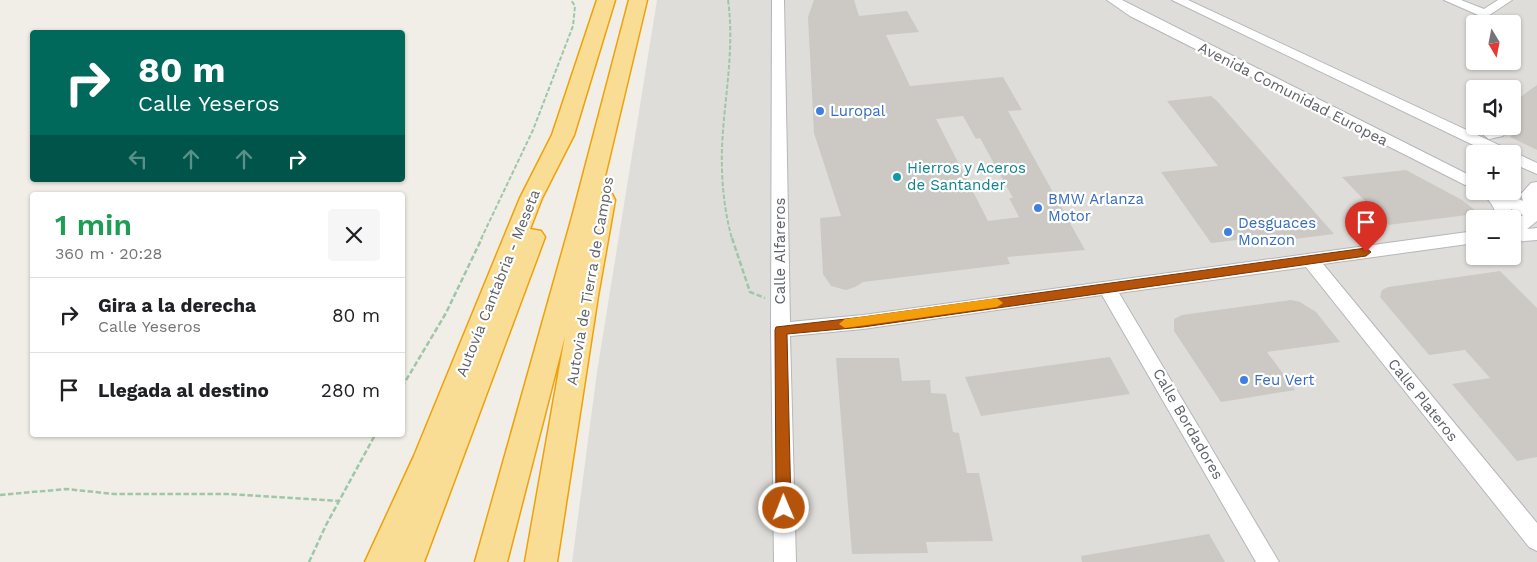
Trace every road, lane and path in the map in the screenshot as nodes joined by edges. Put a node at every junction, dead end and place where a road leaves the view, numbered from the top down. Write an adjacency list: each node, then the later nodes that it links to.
1 (571, 0): 26 (path)
2 (606, 0): 10 (highway, Autovía Cantabria - Meseta)
3 (640, 0): 34 (highway); 35 (highway, Autovia de Tierra de Campos)
4 (728, 0): 24 (path)
5 (778, 0): 24 (street, Calle Alfareros)
6 (1113, 0): 14 (street, Avenida Comunidad Europea)
7 (1178, 0): 11 (street)
8 (1450, 0): 9 (street)
9 (1506, 0)
10 (563, 134): 32 (highway, Autovía Cantabria - Meseta); 33 (highway)
11 (1487, 145)
12 (1521, 161): 13 (street)
13 (1537, 169)
14 (1466, 181)
15 (1537, 187): 17 (street)
16 (1506, 200): 17 (street)
17 (1535, 215): 18 (street)
18 (1521, 226)
19 (1537, 234): 20 (street)
20 (1521, 235)
21 (1466, 238): 22 (street)
22 (1309, 259): 23 (street); 30 (street, Calle Plateros)
23 (1106, 287): 25 (street); 37 (street, Calle Bordadores)
24 (780, 304): 25 (street, Calle Alfareros)
25 (780, 330): 36 (street, Calle Alfareros)
26 (405, 382)
27 (373, 437): 29 (path)
28 (0, 495): 29 (path)
29 (339, 501): 31 (path)
30 (1537, 540)
31 (309, 562)
32 (381, 562)
33 (408, 562)
34 (491, 562)
35 (541, 562)
36 (785, 562)
37 (1268, 562)

